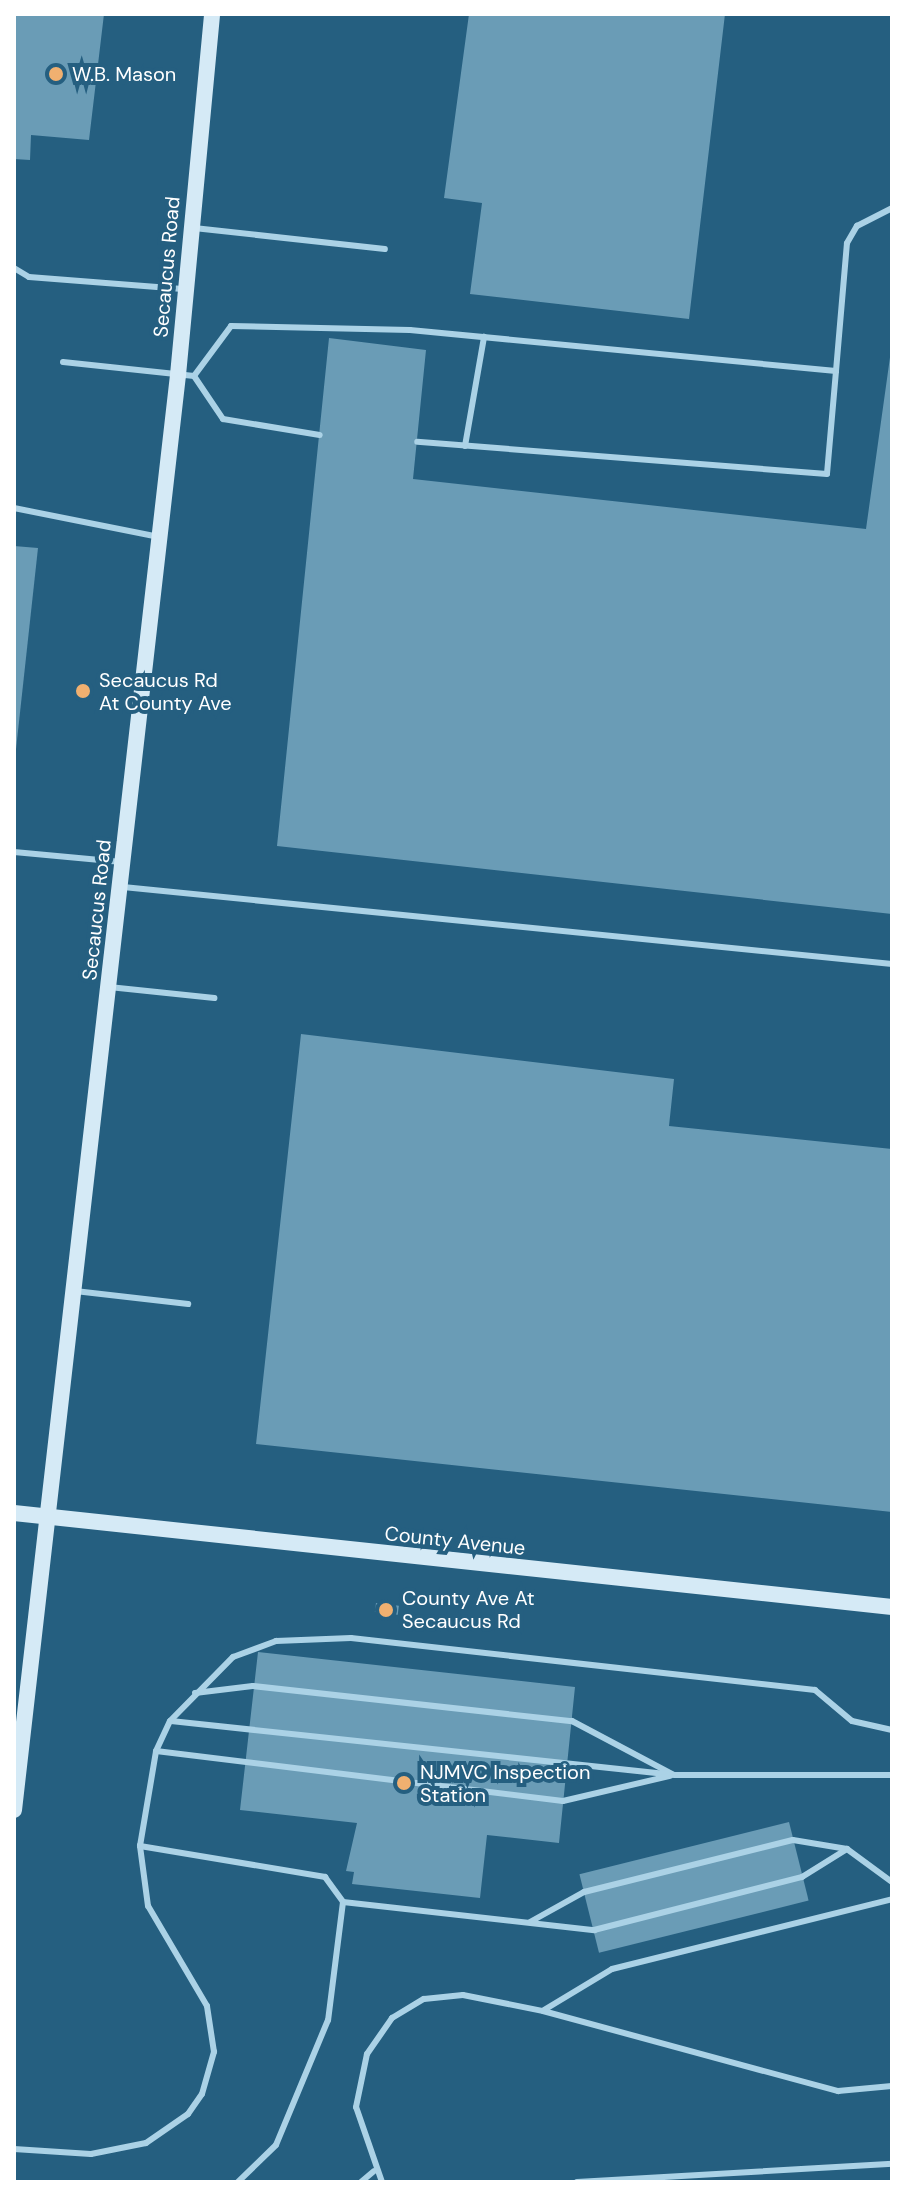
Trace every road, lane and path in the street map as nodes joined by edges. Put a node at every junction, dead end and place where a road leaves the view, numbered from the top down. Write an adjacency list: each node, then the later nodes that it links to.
1 (212, 14): 3 (main road, Secaucus Road)
2 (892, 208): 9 (lane)
3 (190, 228): 4 (lane); 6 (main road, Secaucus Road)
4 (385, 249)
5 (14, 268): 6 (lane)
6 (185, 289): 10 (main road, Secaucus Road)
7 (484, 337): 9 (lane); 10 (lane); 13 (lane)
8 (63, 362): 10 (lane)
9 (836, 371): 13 (lane)
10 (186, 376): 11 (lane); 15 (main road, Secaucus Road)
11 (320, 435)
12 (417, 442): 13 (lane)
13 (465, 446)
14 (14, 508): 15 (lane)
15 (159, 537): 17 (main road, Secaucus Road)
16 (14, 852): 17 (lane)
17 (122, 862): 18 (main road, Secaucus Road)
18 (119, 887): 19 (lane); 20 (main road, Secaucus Road)
19 (892, 964)
20 (109, 987): 21 (lane); 22 (main road, Secaucus Road)
21 (214, 998)
22 (75, 1291): 23 (lane); 25 (main road, Secaucus Road)
23 (188, 1304)
24 (14, 1513): 25 (main road, County Avenue)
25 (49, 1517): 26 (main road, County Avenue); 33 (main road, Secaucus Road)
26 (892, 1607)
27 (192, 1693): 28 (lane); 29 (lane); 31 (lane)
28 (170, 1721): 30 (lane); 31 (lane)
29 (892, 1730)
30 (156, 1751): 31 (lane); 34 (lane)
31 (675, 1775): 32 (lane)
32 (892, 1775)
33 (14, 1810)
34 (140, 1846): 38 (lane); 42 (lane)
35 (847, 1849): 36 (lane); 39 (lane); 39 (lane)
36 (892, 1882)
37 (892, 1899): 40 (lane)
38 (343, 1902): 39 (lane); 45 (lane)
39 (530, 1922)
40 (543, 2011): 41 (lane); 44 (lane)
41 (892, 2086)
42 (14, 2149)
43 (892, 2164): 48 (lane)
44 (374, 2171): 46 (lane); 47 (lane)
45 (238, 2182)
46 (361, 2182)
47 (382, 2182)
48 (577, 2182)

